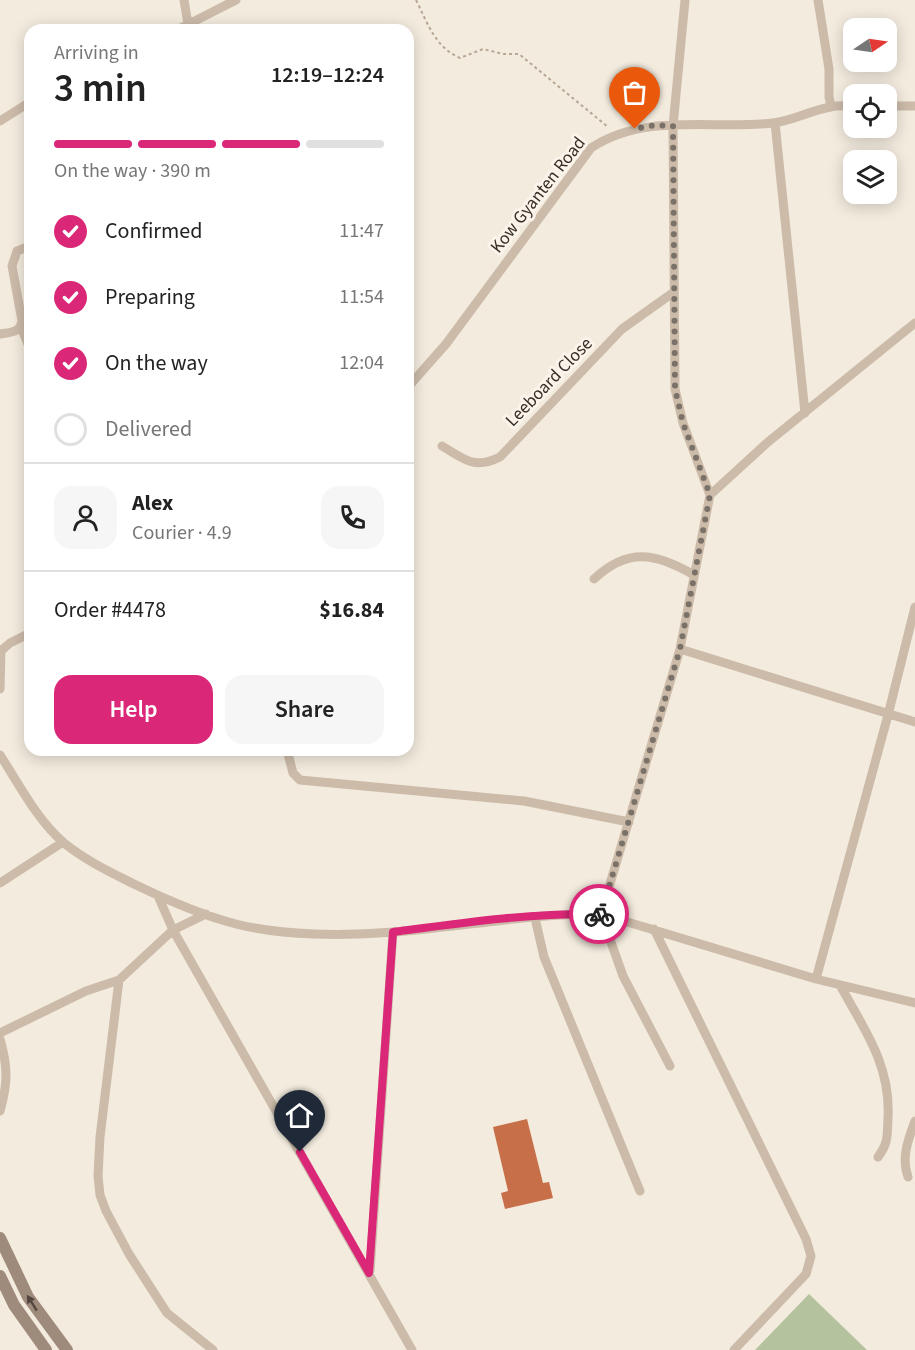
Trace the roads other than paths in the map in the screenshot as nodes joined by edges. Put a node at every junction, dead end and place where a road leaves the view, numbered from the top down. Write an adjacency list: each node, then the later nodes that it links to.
1 (184, 0): 5 (street)
2 (236, 0): 5 (street)
3 (685, 0): 13 (street)
4 (818, 0): 7 (street)
5 (188, 24)
6 (24, 106): 11 (street)
7 (831, 106): 8 (street, Kow Gyanten Road); 12 (street, Kow Gyanten Road)
8 (843, 106)
9 (897, 106): 10 (street)
10 (915, 106)
11 (0, 120)
12 (775, 123): 13 (street, Kow Gyanten Road); 21 (street)
13 (673, 126): 15 (street); 20 (street, Kow Gyanten Road)
14 (24, 248): 17 (street)
15 (674, 292): 22 (street, Leeboard Close); 23 (street)
16 (915, 323): 21 (street)
17 (21, 327): 18 (street); 19 (street)
18 (0, 334)
19 (24, 335)
20 (414, 380)
21 (805, 413): 23 (street)
22 (442, 446)
23 (710, 495): 24 (street)
24 (694, 575): 25 (street); 29 (street)
25 (594, 579)
26 (915, 607): 27 (street)
27 (912, 624): 32 (street)
28 (24, 636): 30 (street)
29 (680, 649): 32 (street); 36 (street)
30 (1, 650): 31 (street)
31 (0, 689)
32 (888, 715): 33 (street); 46 (street)
33 (915, 722)
34 (0, 755): 37 (street)
35 (289, 756): 36 (street)
36 (629, 822): 41 (street)
37 (63, 842): 38 (street); 39 (street)
38 (0, 883)
39 (158, 896): 40 (street); 44 (street)
40 (206, 914): 44 (street); 45 (street)
41 (601, 914): 42 (street); 43 (street); 52 (street)
42 (535, 918): 45 (street); 57 (street)
43 (654, 928): 46 (street); 65 (street)
44 (173, 930): 47 (street); 59 (street)
45 (393, 932): 59 (street)
46 (816, 979): 48 (street)
47 (119, 980): 50 (street); 63 (street)
48 (840, 985): 49 (street); 55 (street)
49 (915, 1004)
50 (0, 1033)
51 (0, 1039): 53 (street)
52 (670, 1065)
53 (0, 1111)
54 (915, 1121): 56 (street)
55 (878, 1157)
56 (908, 1177)
57 (640, 1191)
58 (0, 1238): 62 (main road, one-way to 58)
59 (369, 1273): 64 (street)
60 (0, 1276): 61 (main road)
61 (46, 1350)
62 (67, 1350)
63 (213, 1350)
64 (412, 1350)
65 (734, 1350)

